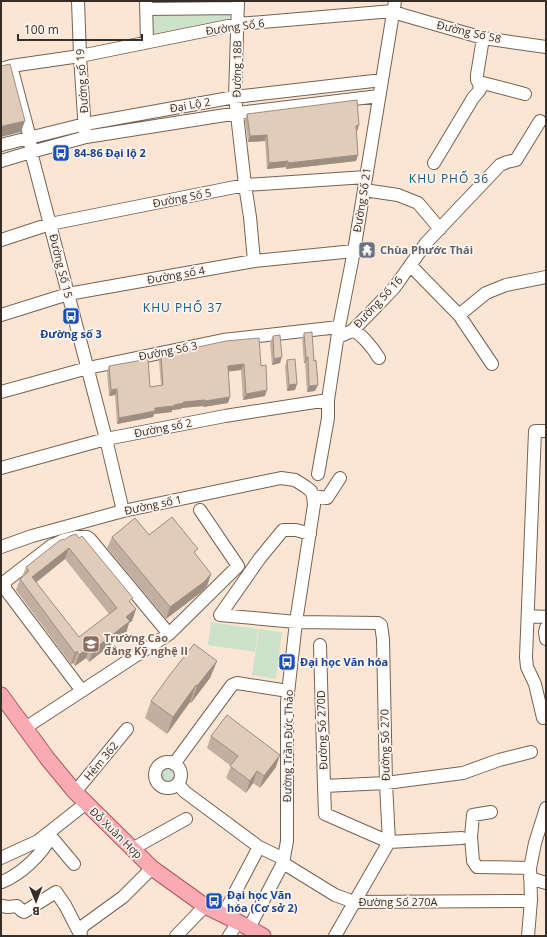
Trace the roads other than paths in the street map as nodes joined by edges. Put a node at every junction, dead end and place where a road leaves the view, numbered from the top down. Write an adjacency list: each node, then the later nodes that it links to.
1 (78, 1): 9 (street, Đường số 19)
2 (238, 4): 3 (street); 5 (street, Đường 18B)
3 (146, 5): 7 (street)
4 (394, 6): 5 (street, Đường Số 6); 6 (street, Đường Số 58); 11 (street, Đường Số 21)
5 (238, 24): 7 (street, Đường Số 6); 15 (street, Đường 18B)
6 (483, 38): 8 (street, Đường Số 58); 12 (street)
7 (147, 42): 9 (street, Đường Số 6)
8 (546, 47)
9 (80, 56): 10 (street); 18 (street, Đường số 19)
10 (6, 67): 20 (street, Đường Số 15)
11 (382, 80): 14 (street, Đường Số 21); 15 (street, Đại Lộ 2)
12 (479, 85): 13 (street); 24 (street)
13 (525, 94)
14 (379, 96): 16 (street, Đại Lộ 2); 25 (street, Đường Số 21)
15 (236, 97): 16 (street, Đường 18B); 18 (street, Đại Lộ 2)
16 (238, 112): 19 (street, Đại Lộ 2); 26 (street, Đường 18B)
17 (540, 121): 29 (street, Đường Số 16)
18 (84, 124): 19 (street, Đường số 19); 20 (street, Đại Lộ 2)
19 (86, 137): 22 (street, Đại Lộ 2)
20 (30, 138): 21 (street, Đại Lộ 2); 22 (street, Đường Số 15)
21 (1, 146)
22 (31, 152): 23 (street, Đại Lộ 2); 28 (street, Đường Số 15)
23 (1, 161)
24 (434, 163)
25 (366, 176): 26 (street, Đường Số 5); 27 (street, Đường Số 21)
26 (245, 185): 28 (street, Đường Số 5); 32 (street, Đường 18B)
27 (364, 190): 29 (street); 31 (street, Đường Số 21)
28 (50, 224): 30 (street, Đường Số 5); 35 (street, Đường Số 15)
29 (440, 229): 33 (street, Đường Số 16)
30 (1, 240)
31 (354, 251): 32 (street, Đường số 4); 39 (street, Đường Số 21)
32 (254, 261): 35 (street, Đường số 4)
33 (410, 265): 37 (street); 38 (street, Đường Số 16)
34 (546, 277): 37 (street)
35 (68, 294): 36 (street, Đường số 4); 42 (street, Đường Số 15)
36 (1, 315)
37 (459, 315): 41 (street)
38 (352, 331): 39 (street, Đường Số 16); 40 (street)
39 (339, 332): 42 (street, Đường Số 3); 44 (street, Đường Số 21)
40 (379, 358)
41 (492, 364)
42 (88, 368): 43 (street, Đường Số 3); 46 (street, Đường Số 15)
43 (1, 392)
44 (328, 400): 46 (street, Đường số 2); 48 (street, Đường Số 21)
45 (546, 431): 55 (street)
46 (106, 439): 47 (street, Đường số 2); 52 (street, Đường Số 15)
47 (2, 466)
48 (318, 474)
49 (340, 478): 50 (street)
50 (310, 491): 52 (street, Đường số 1); 53 (street, Đường Trần Đức Thảo)
51 (200, 510): 59 (street)
52 (123, 511): 54 (street, Đường số 1)
53 (310, 534): 57 (street, Đường Trần Đức Thảo); 57 (street)
54 (1, 547)
55 (528, 616): 56 (street); 65 (street)
56 (546, 617)
57 (296, 622): 63 (street, Đường Trần Đức Thảo); 70 (street, Đường Số 270)
58 (546, 628): 60 (street)
59 (169, 634): 62 (street); 62 (street)
60 (546, 639)
61 (320, 646): 72 (street, Đường Số 270D)
62 (82, 691): 66 (street)
63 (288, 692): 69 (street); 84 (street, Đường Trần Đức Thảo)
64 (1, 695): 66 (main road, Đỗ Xuân Hợp)
65 (543, 718)
66 (25, 728): 73 (main road, Đỗ Xuân Hợp)
67 (127, 729): 73 (street, Hẻm 362)
68 (531, 752): 70 (street)
69 (174, 764): 71 (street); 71 (street)
70 (386, 783): 72 (street); 80 (street, Đường Số 270)
71 (178, 784): 81 (street, Đường Số 270A)
72 (324, 786): 80 (street, Đường Số 270D)
73 (75, 792): 74 (main road, Đỗ Xuân Hợp)
74 (85, 804): 78 (street); 82 (main road, Đỗ Xuân Hợp)
75 (546, 808): 87 (street)
76 (491, 812): 87 (street)
77 (186, 819): 82 (street)
78 (50, 834): 83 (street); 85 (street); 88 (street)
79 (462, 838): 80 (street)
80 (389, 842): 91 (street)
81 (259, 847): 84 (street, Đường Số 270A); 94 (street)
82 (132, 849): 86 (main road, Đỗ Xuân Hợp)
83 (1, 858)
84 (283, 861): 91 (street, Đường Số 270A); 95 (street, Đường Trần Đức Thảo)
85 (74, 864)
86 (152, 868): 93 (main road, Đỗ Xuân Hợp); 96 (street)
87 (530, 873): 89 (street); 101 (street)
88 (2, 882)
89 (546, 882)
90 (523, 901): 91 (street, Đường Số 270A)
91 (354, 902): 100 (street)
92 (2, 906): 96 (street)
93 (205, 906): 94 (main road, Đỗ Xuân Hợp); 97 (street)
94 (223, 915): 95 (main road, Đỗ Xuân Hợp)
95 (243, 925): 98 (street, Đường Trần Đức Thảo); 99 (main road, Đỗ Xuân Hợp)
96 (79, 935)
97 (176, 936)
98 (229, 936)
99 (263, 936)
100 (334, 936)
101 (528, 936)

